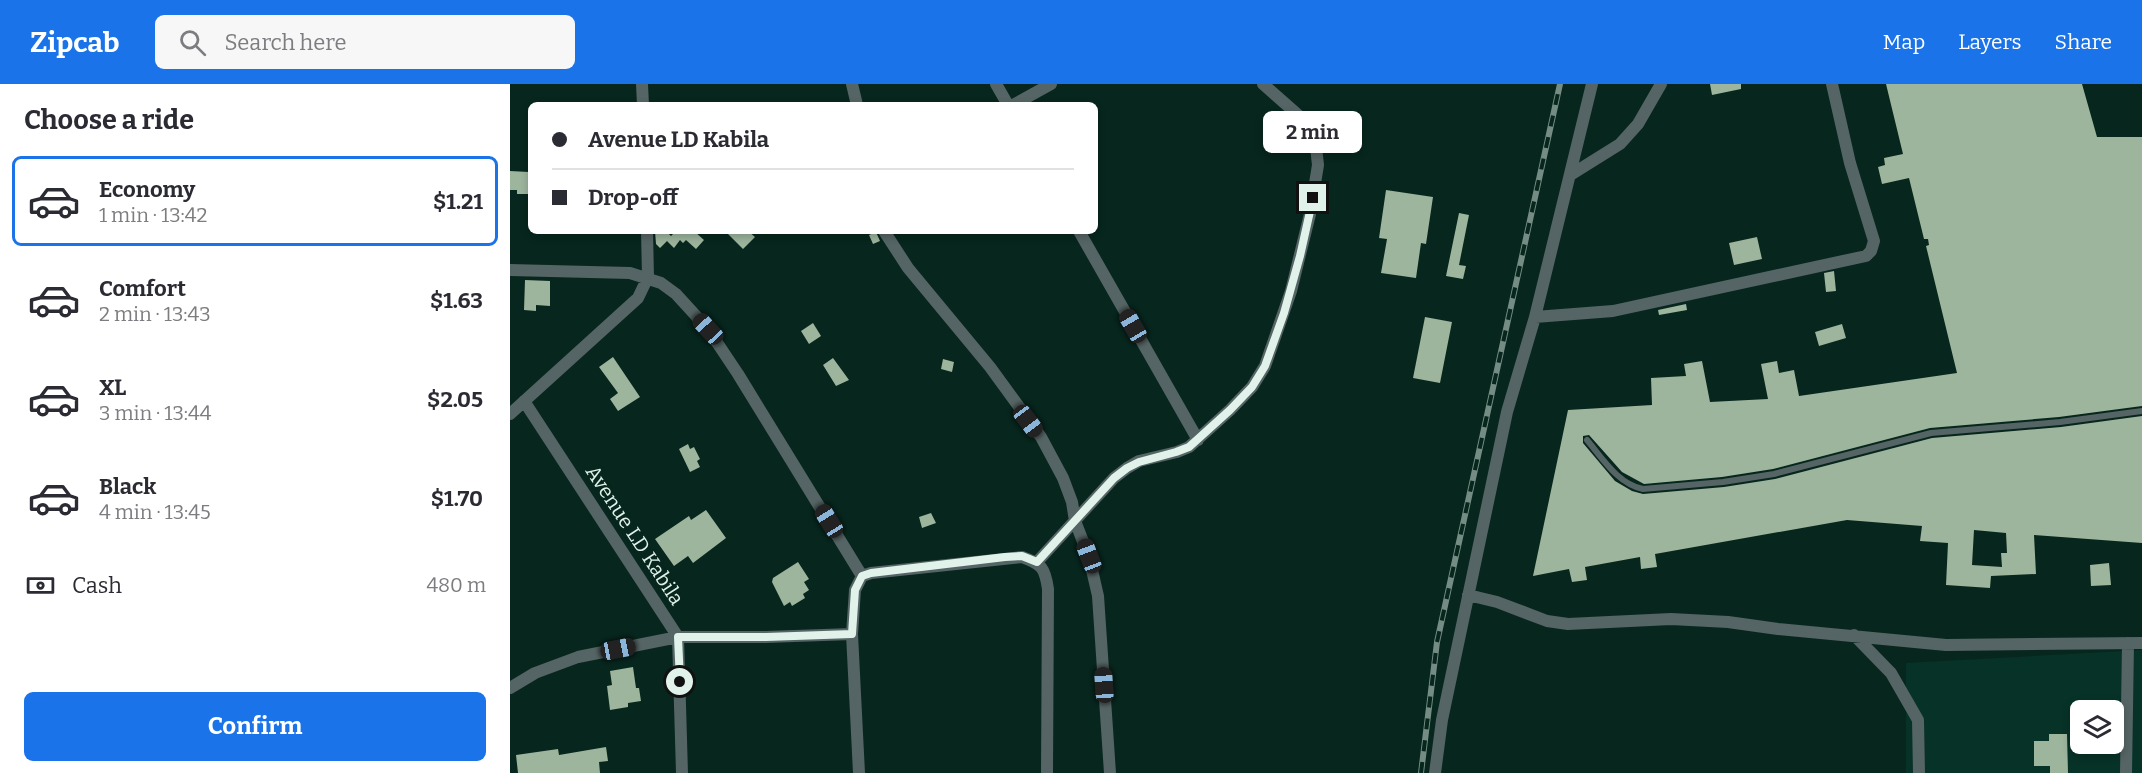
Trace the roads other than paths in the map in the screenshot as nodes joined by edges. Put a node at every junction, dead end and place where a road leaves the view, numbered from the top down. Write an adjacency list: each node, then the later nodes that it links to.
1 (642, 84): 9 (street)
2 (852, 84): 10 (street)
3 (996, 84): 11 (street)
4 (1051, 84): 12 (street)
5 (1263, 84): 23 (street)
6 (1592, 84): 13 (street)
7 (1661, 84): 13 (street)
8 (1832, 84): 19 (street)
9 (643, 102)
10 (856, 102)
11 (1006, 102)
12 (1018, 102)
13 (1572, 174): 19 (street)
14 (647, 234): 18 (street)
15 (886, 234): 25 (street)
16 (1081, 234): 23 (street)
17 (510, 270): 18 (street)
18 (648, 277): 20 (street); 27 (street)
19 (1535, 317): 28 (street)
20 (524, 401): 22 (street); 31 (street, Avenue LD Kabila)
21 (2142, 411): 24 (lane)
22 (510, 414)
23 (1198, 440): 25 (street)
24 (1587, 440)
25 (1075, 521): 26 (street); 38 (street)
26 (1037, 562): 27 (street); 37 (street)
27 (862, 576): 29 (street)
28 (1468, 595): 30 (street); 39 (street)
29 (852, 634): 31 (street); 36 (street)
30 (1854, 635): 32 (street); 40 (street)
31 (678, 637): 34 (street); 35 (street, Avenue LD Kabila)
32 (2128, 643): 33 (street); 41 (street)
33 (2142, 643)
34 (510, 688)
35 (682, 773)
36 (859, 773)
37 (1047, 773)
38 (1110, 773)
39 (1435, 773)
40 (1919, 773)
41 (2126, 773)

